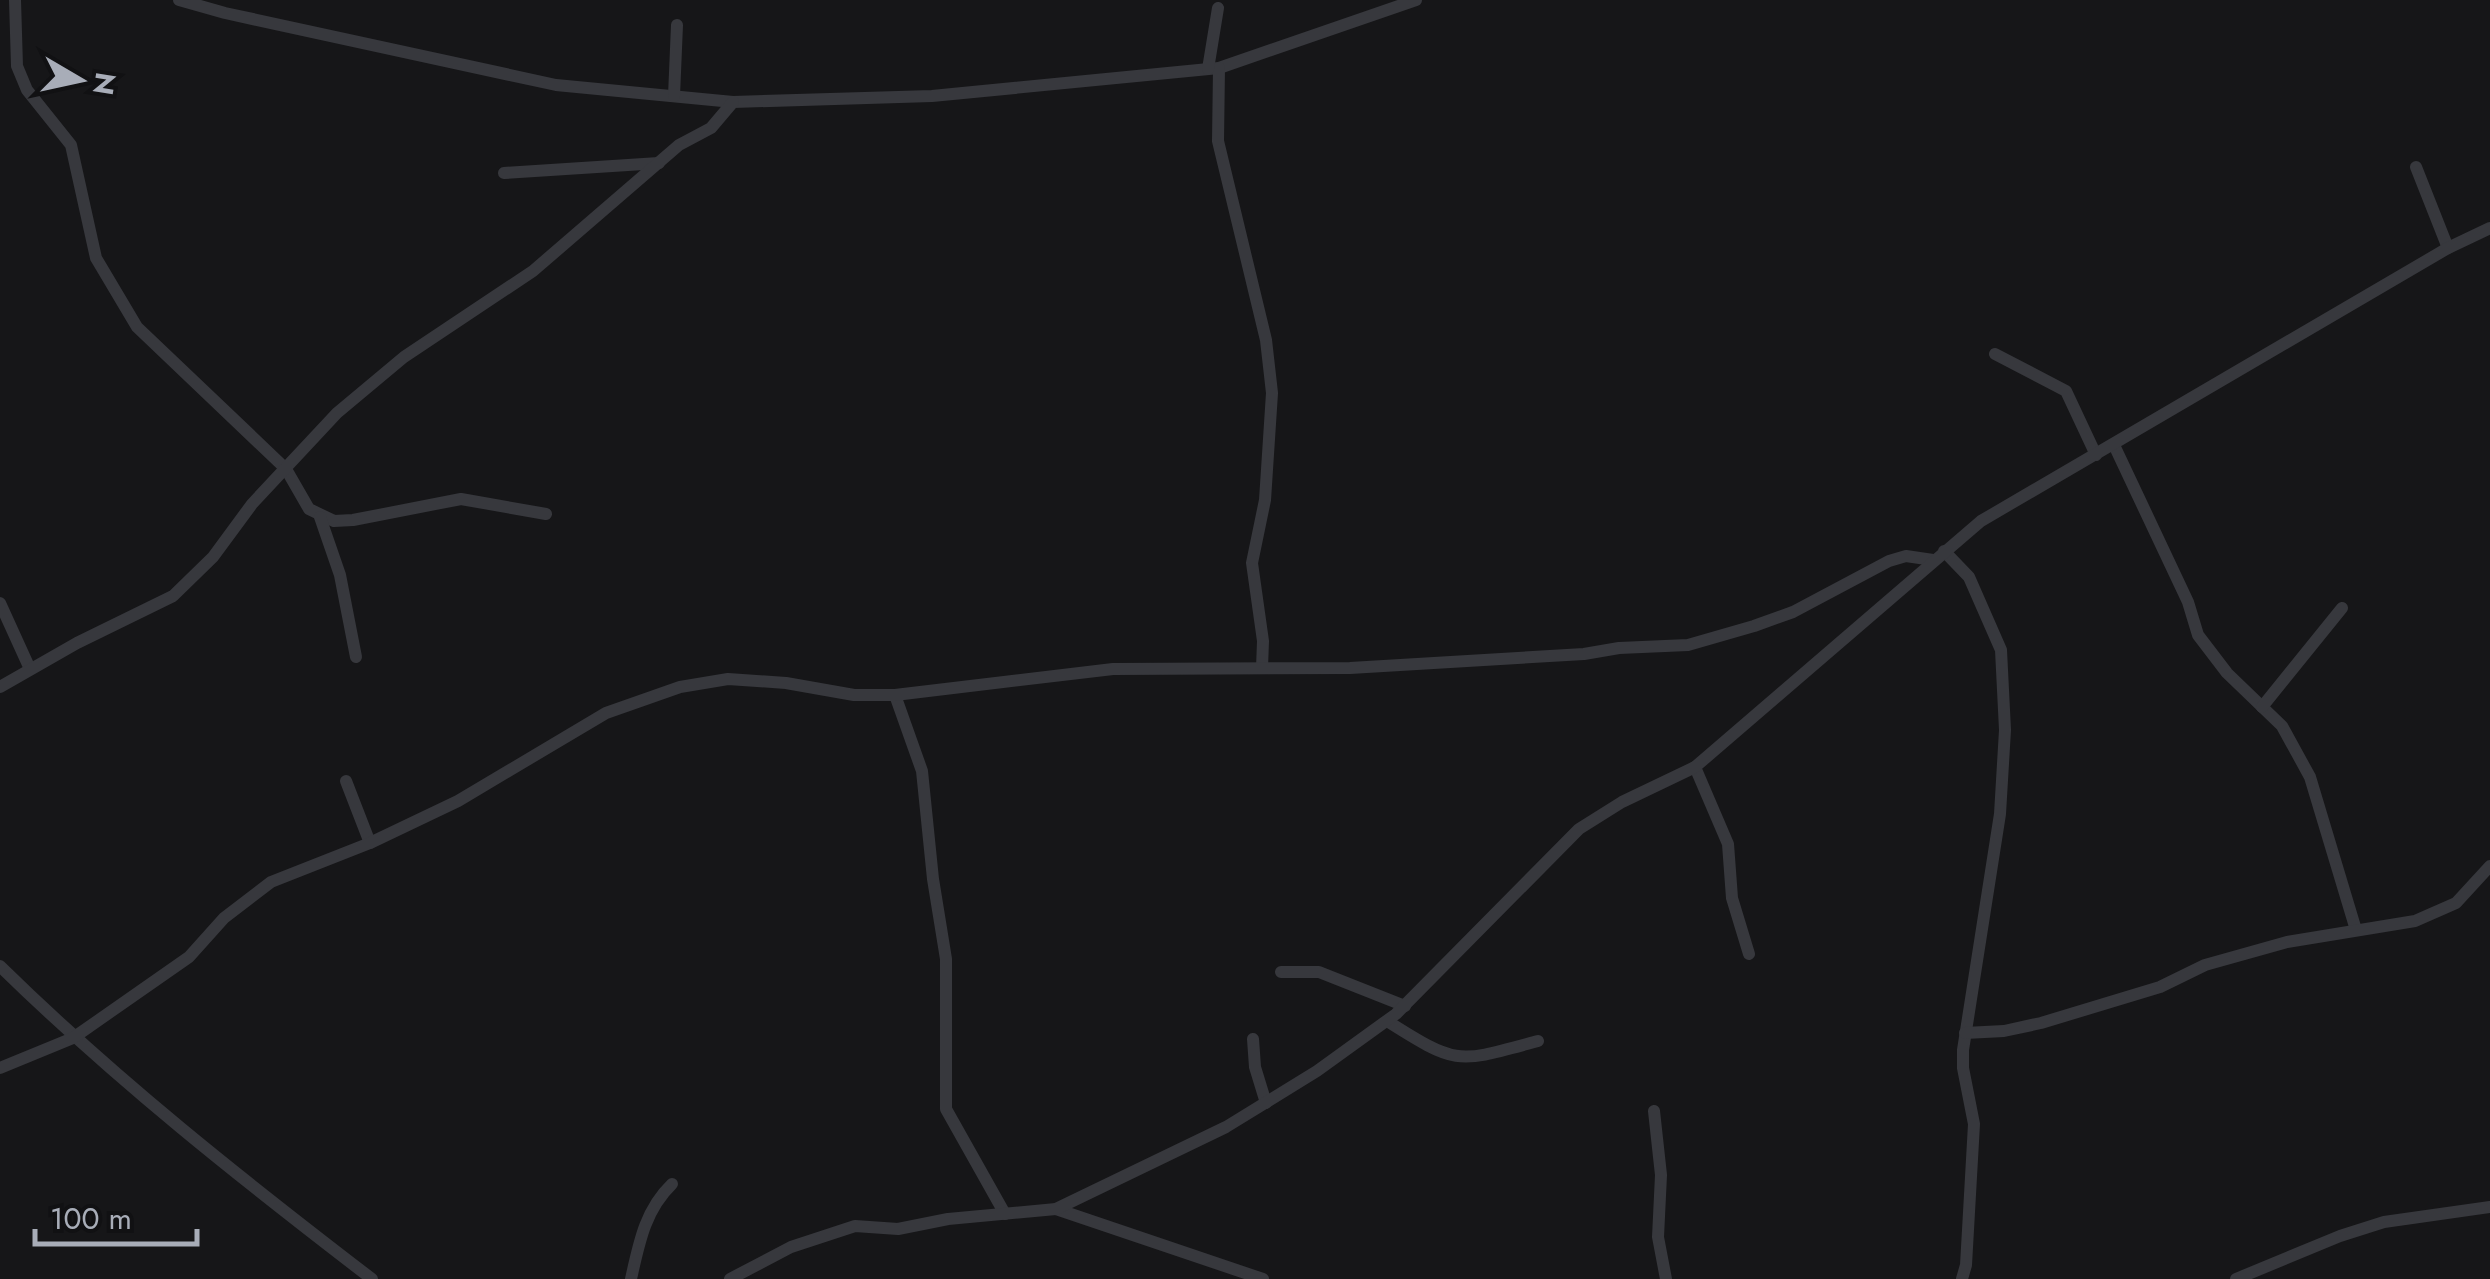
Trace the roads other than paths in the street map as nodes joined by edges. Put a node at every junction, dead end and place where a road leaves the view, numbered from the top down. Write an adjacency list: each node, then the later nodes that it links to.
1 (15, 0): 17 (street)
2 (179, 0): 7 (street)
3 (1416, 0): 6 (street)
4 (1218, 8): 6 (street)
5 (677, 25): 7 (street)
6 (1213, 68): 8 (street); 25 (street)
7 (674, 96): 8 (street)
8 (733, 102): 9 (street)
9 (659, 163): 11 (street); 17 (street)
10 (2416, 168): 13 (street)
11 (504, 174)
12 (2490, 228): 13 (street)
13 (2448, 248): 15 (street)
14 (1995, 354): 16 (street)
15 (2114, 445): 16 (street); 28 (street)
16 (2096, 455): 20 (street)
17 (286, 469): 19 (street); 24 (street)
18 (546, 514): 19 (street)
19 (320, 517): 23 (street)
20 (1939, 556): 25 (street); 29 (street); 39 (street)
21 (0, 603): 24 (street)
22 (2342, 608): 28 (street)
23 (356, 657)
24 (30, 668): 26 (street)
25 (1262, 668): 27 (street)
26 (0, 686)
27 (895, 695): 31 (street); 49 (street)
28 (2262, 707): 33 (street)
29 (1694, 767): 34 (street); 37 (street)
30 (346, 781): 31 (street)
31 (370, 843): 40 (street)
32 (2490, 866): 33 (street)
33 (2356, 930): 39 (street)
34 (1748, 954)
35 (0, 966): 40 (street)
36 (1281, 972): 37 (street)
37 (1404, 1006): 38 (street)
38 (1387, 1020): 42 (street); 44 (street)
39 (1965, 1033): 55 (street)
40 (74, 1038): 43 (street); 50 (street)
41 (1253, 1039): 44 (street)
42 (1538, 1042)
43 (0, 1068)
44 (1266, 1102): 48 (street)
45 (1654, 1111): 54 (street)
46 (672, 1184): 51 (street)
47 (2490, 1206): 56 (street)
48 (1056, 1209): 49 (street); 53 (street)
49 (1005, 1214): 52 (street)
50 (372, 1279)
51 (631, 1279)
52 (730, 1279)
53 (1263, 1279)
54 (1666, 1279)
55 (1962, 1279)
56 (2236, 1279)

